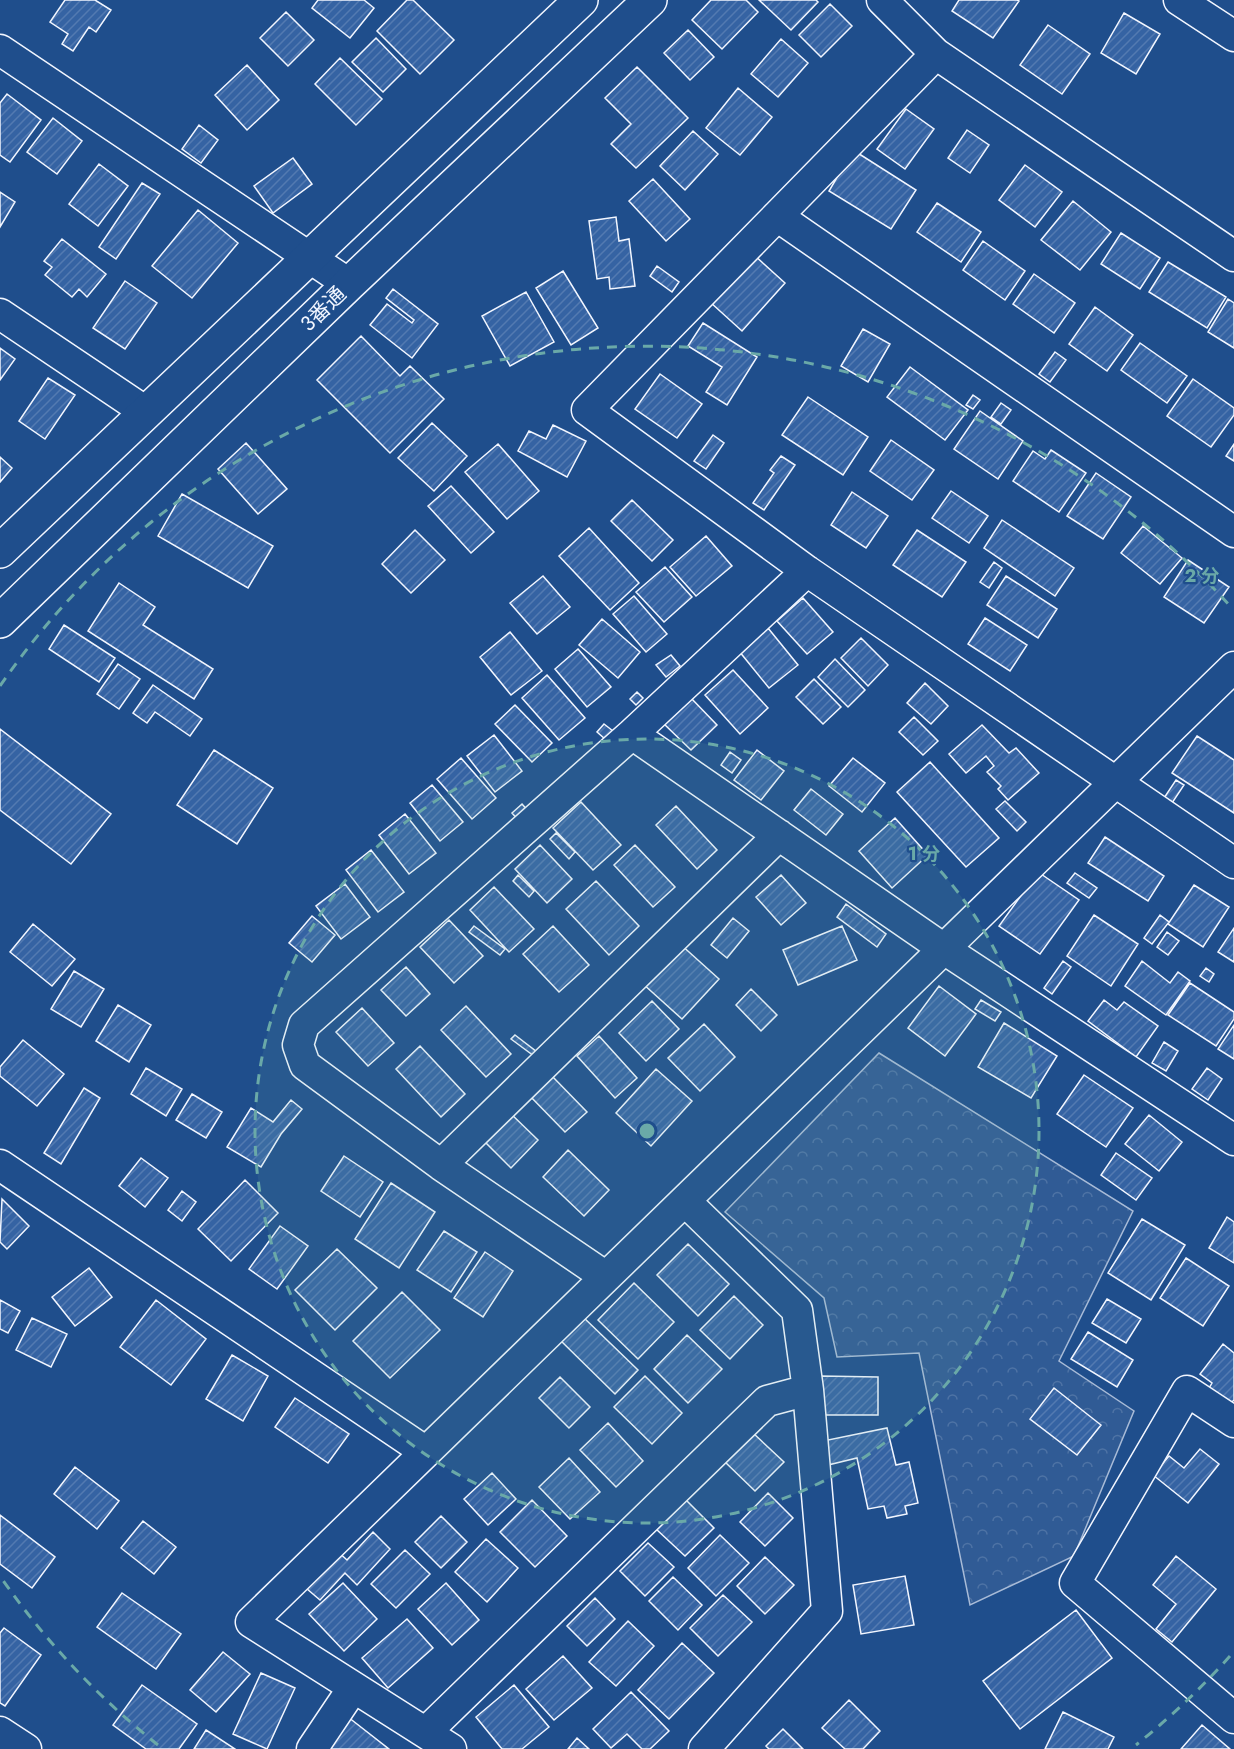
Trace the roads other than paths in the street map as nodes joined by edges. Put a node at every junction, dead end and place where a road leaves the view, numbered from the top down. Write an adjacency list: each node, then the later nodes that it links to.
1 (581, 0): 10 (street)
2 (650, 0): 11 (street, 3番通)
3 (882, 0): 7 (street)
4 (1179, 0): 5 (street)
5 (1234, 36)
6 (0, 50): 10 (street)
7 (936, 54): 8 (street); 9 (street)
8 (777, 216): 14 (street); 16 (street)
9 (1234, 256)
10 (310, 257): 11 (street); 13 (street)
11 (349, 284): 17 (street, 3番通)
12 (0, 314): 13 (street)
13 (147, 412): 15 (street)
14 (1234, 532)
15 (0, 551)
16 (807, 571): 19 (street); 20 (street)
17 (0, 621)
18 (1234, 667): 20 (street)
19 (632, 734): 21 (street); 26 (street)
20 (1114, 783): 22 (street); 23 (street)
21 (779, 836): 23 (street); 26 (street)
22 (1234, 864)
23 (944, 949): 24 (street); 27 (street)
24 (1234, 1140)
25 (0, 1165): 31 (street)
26 (441, 1165): 28 (street)
27 (685, 1201): 28 (street); 29 (street)
28 (606, 1277): 31 (street)
29 (808, 1390): 35 (street); 39 (street)
30 (1234, 1422): 33 (street)
31 (426, 1452): 32 (street)
32 (353, 1688): 35 (street); 37 (street)
33 (1234, 1718)
34 (0, 1732): 36 (street)
35 (426, 1732): 38 (street)
36 (26, 1749)
37 (312, 1749)
38 (451, 1749)
39 (704, 1749)

